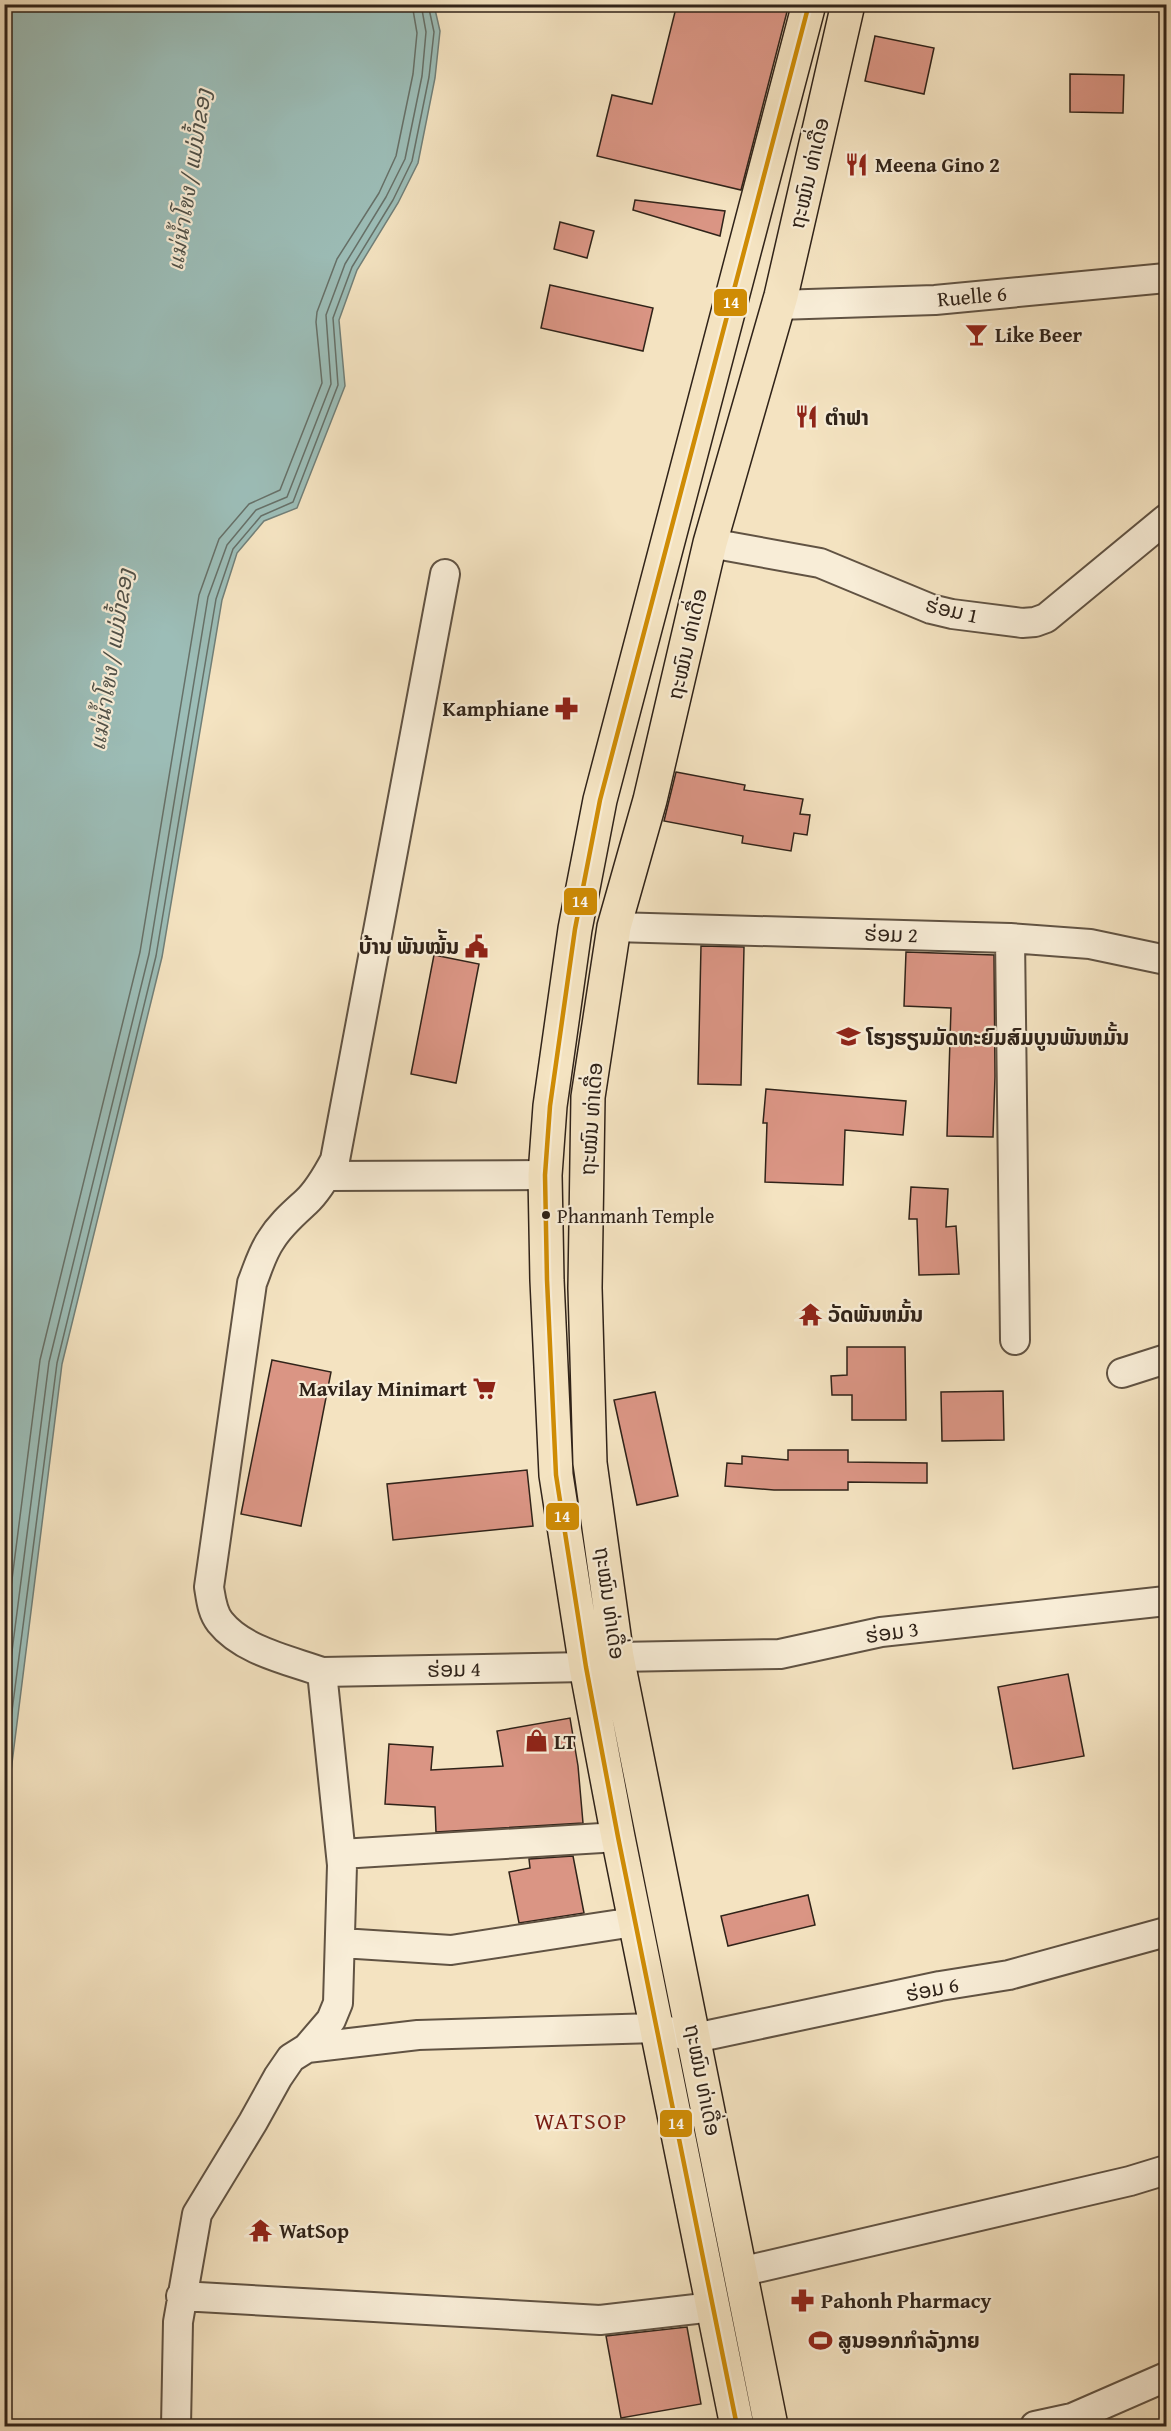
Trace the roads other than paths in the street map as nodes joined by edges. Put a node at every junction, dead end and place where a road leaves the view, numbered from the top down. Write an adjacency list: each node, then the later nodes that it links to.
1 (809, 4): 4 (main road, ຖະໝົນ ທ່າເດື່ອ)
2 (848, 4): 5 (main road, ຖະໝົນ ທ່າເດື່ອ)
3 (1167, 278): 5 (street, Ruelle 6)
4 (737, 284): 5 (main road); 12 (main road, ຖະໝົນ ທ່າເດື່ອ)
5 (779, 300): 7 (main road, ຖະໝົນ ທ່າເດື່ອ)
6 (1167, 519): 7 (street, ຮ່ອມ 1)
7 (710, 543): 9 (main road, ຖະໝົນ ທ່າເດື່ອ)
8 (445, 574): 13 (street)
9 (614, 927): 10 (street, ຮ່ອມ 2); 18 (main road, ຖະໝົນ ທ່າເດື່ອ)
10 (1010, 938): 11 (street, ຮ່ອມ 2); 14 (street)
11 (1167, 960)
12 (545, 1175): 13 (street); 19 (main road, ຖະໝົນ ທ່າເດື່ອ)
13 (326, 1176): 20 (street)
14 (1015, 1340)
15 (1167, 1359): 16 (street)
16 (1122, 1373)
17 (1167, 1601): 18 (street, ຮ່ອມ 3)
18 (617, 1657): 27 (main road, ຖະໝົນ ທ່າເດື່ອ)
19 (586, 1667): 20 (street, ຮ່ອມ 4); 21 (main road, ຖະໝົນ ທ່າເດື່ອ)
20 (322, 1672): 22 (street)
21 (618, 1837): 22 (street); 23 (main road, ຖະໝົນ ທ່າເດື່ອ)
22 (341, 1854): 25 (street)
23 (634, 1922): 25 (street); 26 (main road, ຖະໝົນ ທ່າເດື່ອ)
24 (1167, 1932): 27 (street, ຮ່ອມ 6)
25 (341, 1943): 28 (street)
26 (657, 2028): 27 (street); 28 (street); 32 (main road, ຖະໝົນ ທ່າເດື່ອ)
27 (695, 2038): 30 (main road, ຖະໝົນ ທ່າເດື່ອ)
28 (307, 2048): 31 (street)
29 (1167, 2170): 30 (street)
30 (740, 2272): 36 (main road, ຖະໝົນ ທ່າເດື່ອ)
31 (181, 2296): 32 (street); 34 (street)
32 (712, 2307): 35 (main road, ຖະໝົນ ທ່າເດື່ອ)
33 (1167, 2377): 37 (street)
34 (176, 2427)
35 (737, 2427)
36 (771, 2427)
37 (1035, 2427)

